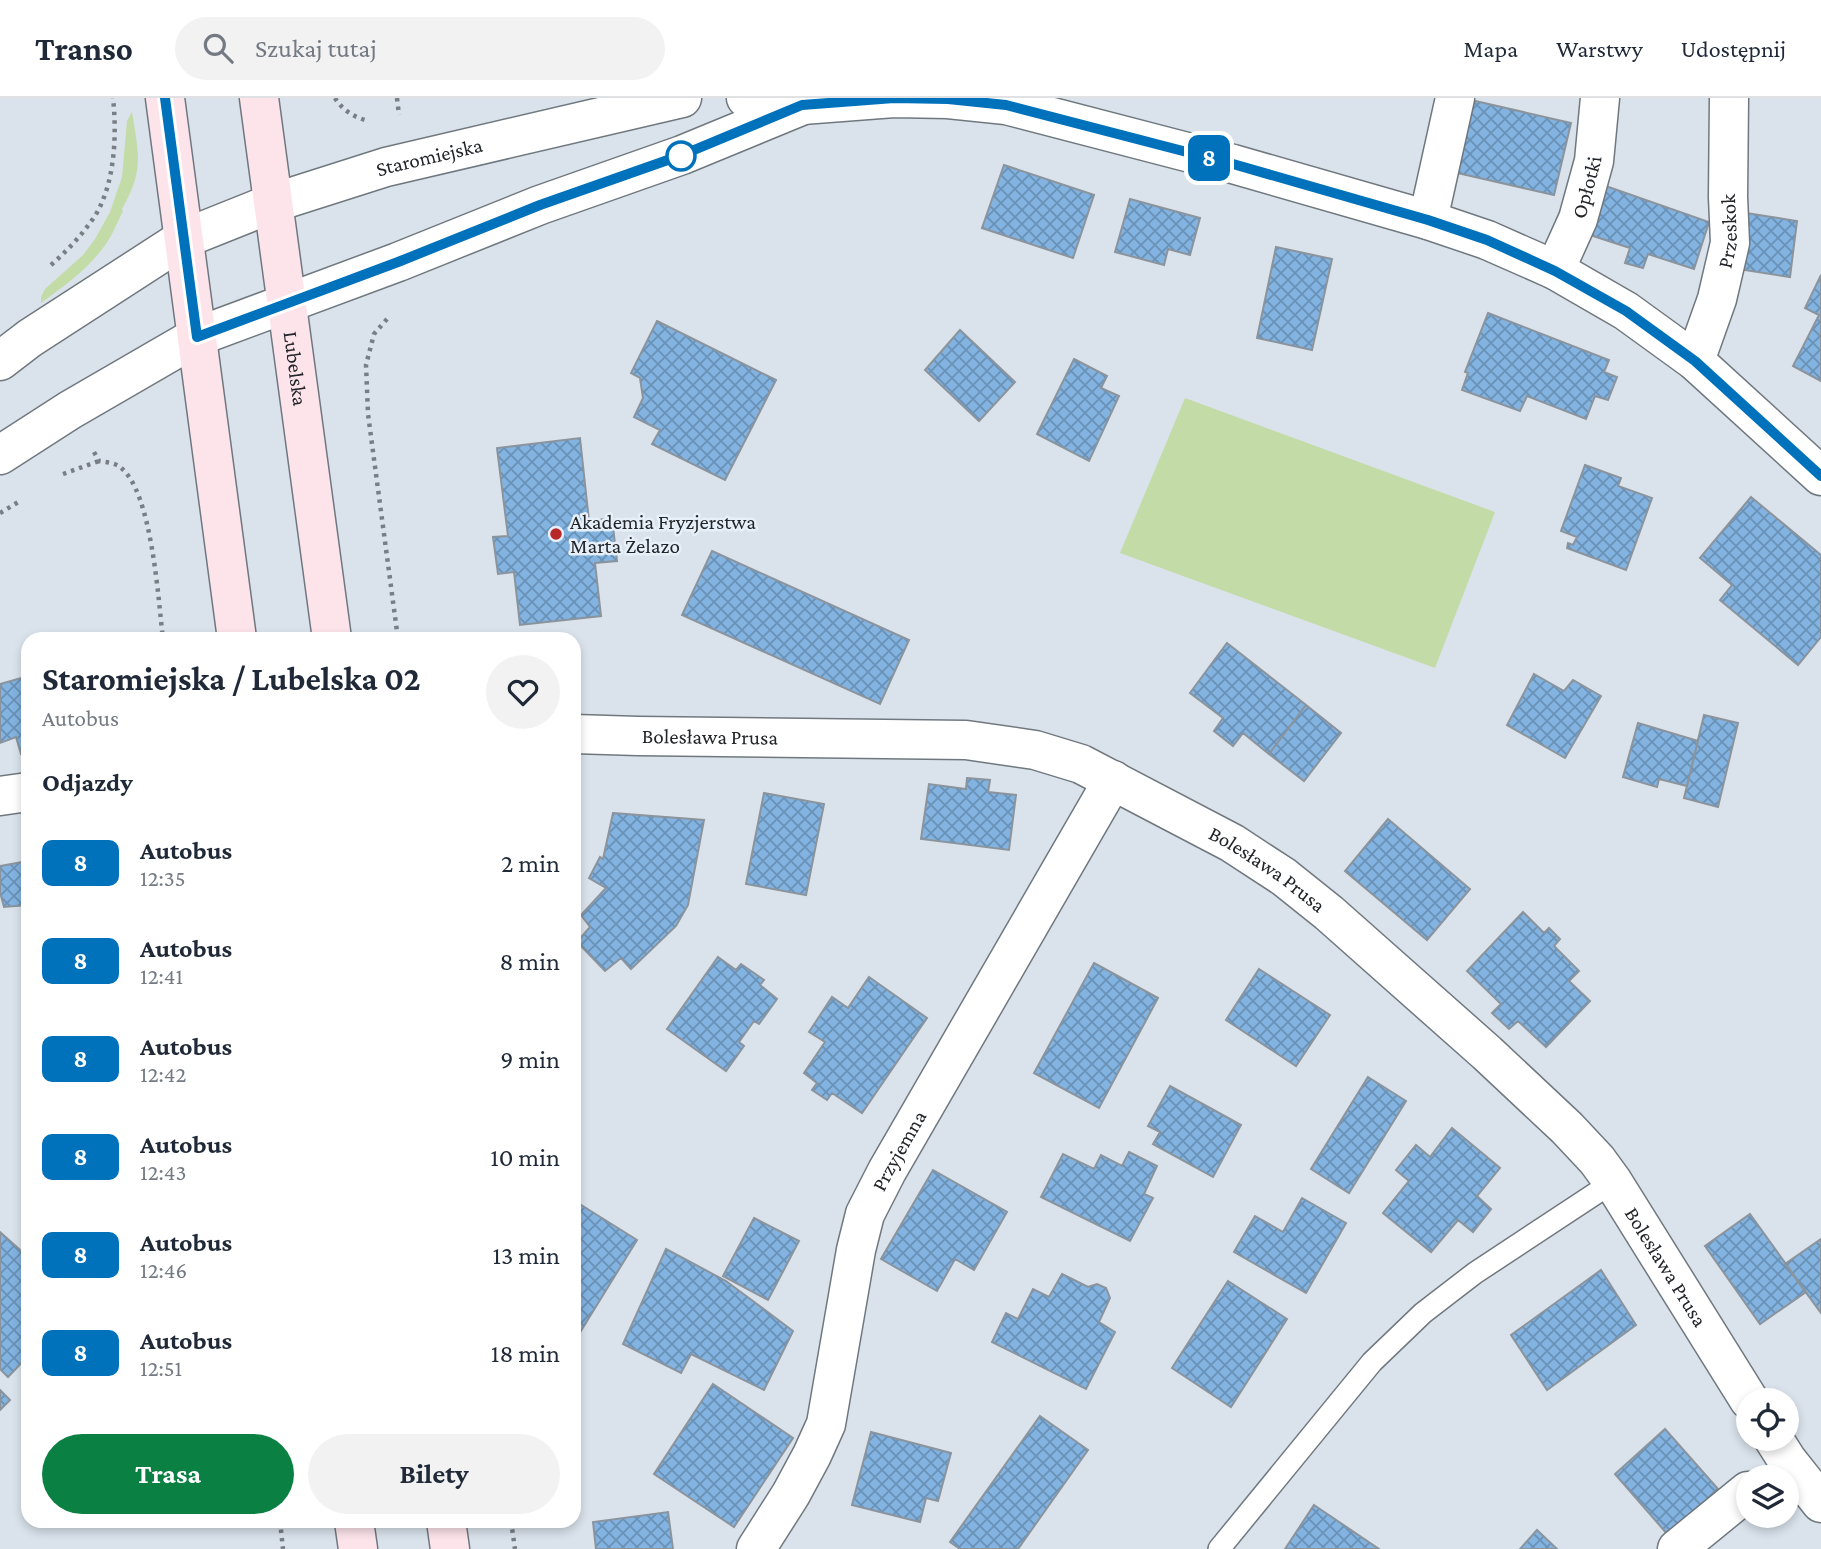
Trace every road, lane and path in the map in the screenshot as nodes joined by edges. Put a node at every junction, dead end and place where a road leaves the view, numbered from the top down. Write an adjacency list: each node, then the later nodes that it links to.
1 (114, 98): 17 (path)
2 (165, 98): 16 (main road)
3 (259, 98): 14 (main road, Lubelska)
4 (335, 98): 13 (path)
5 (397, 98): 12 (path)
6 (682, 98): 14 (street, Staromiejska)
7 (746, 98): 11 (street)
8 (1455, 98): 15 (street)
9 (1600, 98): 18 (street, Opłotki)
10 (1729, 98): 23 (street, Przeskok)
11 (802, 101): 15 (street); 19 (street)
12 (399, 119)
13 (380, 123)
14 (273, 203): 16 (street, Staromiejska); 19 (main road, Lubelska)
15 (1428, 220): 18 (street)
16 (183, 239): 21 (main road); 22 (street, Staromiejska)
17 (45, 270)
18 (1555, 271): 23 (street)
19 (286, 303): 21 (street); 31 (main road, Lubelska)
20 (389, 316): 32 (path)
21 (197, 337): 24 (street); 30 (main road)
22 (0, 361)
23 (1695, 361): 25 (street)
24 (0, 455)
25 (1821, 476)
26 (54, 480): 29 (path)
27 (22, 500): 28 (path)
28 (0, 513)
29 (162, 632)
30 (236, 632)
31 (331, 632)
32 (397, 632)
33 (581, 734): 34 (street, Bolesława Prusa)
34 (1113, 780): 37 (street, Bolesława Prusa); 50 (street, Przyjemna)
35 (21, 793): 36 (street)
36 (0, 796)
37 (1614, 1182): 38 (street, Bolesława Prusa); 51 (lane)
38 (1742, 1388)
39 (1775, 1459): 41 (street)
40 (1736, 1501): 52 (street)
41 (1821, 1503)
42 (281, 1528): 46 (path)
43 (355, 1528): 47 (main road)
44 (447, 1528): 48 (main road)
45 (512, 1528): 49 (path)
46 (283, 1549)
47 (358, 1549)
48 (450, 1549)
49 (515, 1549)
50 (756, 1549)
51 (1219, 1549)
52 (1676, 1549)

